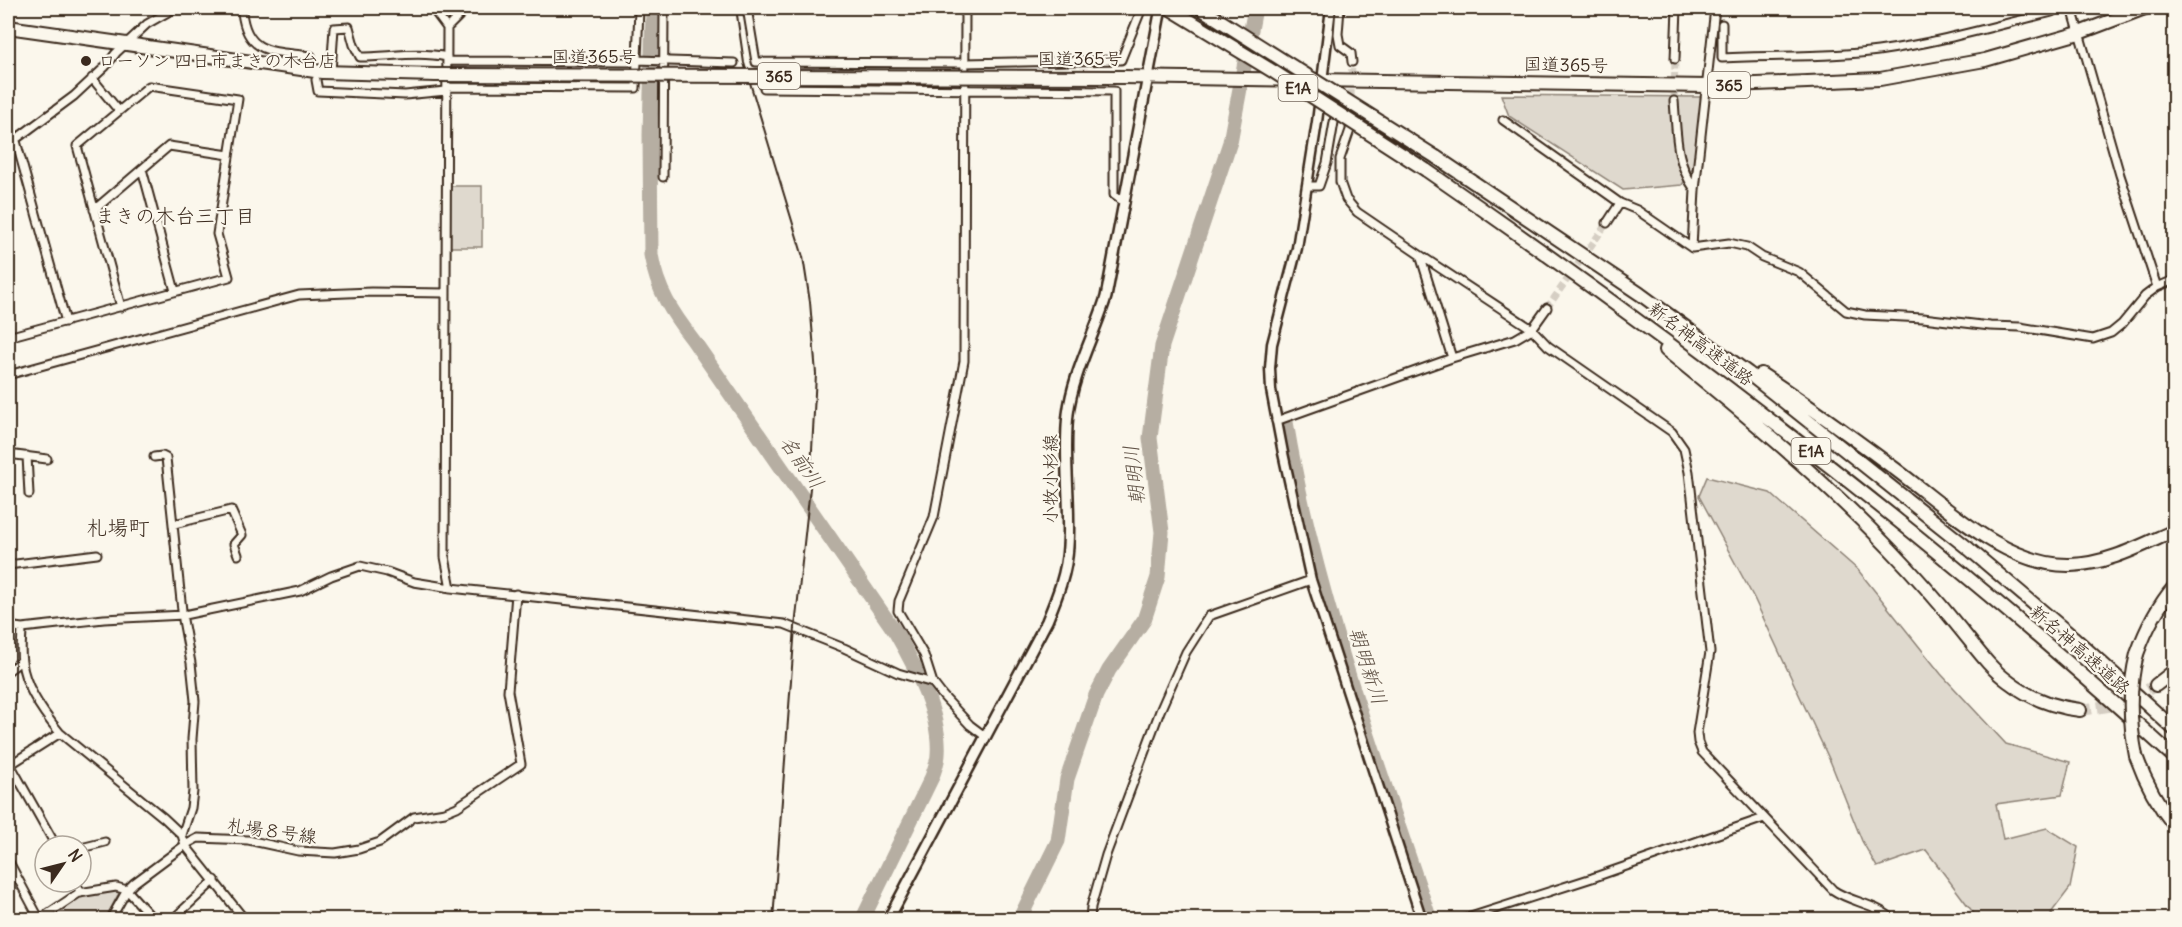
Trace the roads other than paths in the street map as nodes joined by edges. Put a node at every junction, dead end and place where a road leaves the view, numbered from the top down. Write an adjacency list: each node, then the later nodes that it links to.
1 (175, 8): 24 (street)
2 (238, 8): 27 (street)
3 (432, 8): 22 (street)
4 (467, 8): 22 (street)
5 (639, 8): 29 (street)
6 (664, 8): 28 (street)
7 (747, 8): 32 (street)
8 (965, 8): 32 (street)
9 (1142, 8): 32 (street)
10 (1161, 8): 34 (main road, 小牧小杉線)
11 (1169, 8): 57 (highway, 新名神高速道路 / E1A, bridge)
12 (1200, 8): 64 (highway, 新名神高速道路 / E1A, bridge)
13 (1331, 8): 36 (street)
14 (1340, 8): 30 (street)
15 (1677, 8): 26 (street)
16 (1715, 8): 38 (street)
17 (2055, 8): 20 (street)
18 (2072, 8): 23 (street)
19 (2145, 8): 23 (highway, 国道365号 / 365)
20 (1722, 24)
21 (8, 27): 24 (highway, 国道365号 / 365)
22 (447, 28): 25 (street)
23 (2079, 33): 38 (highway, 国道365号 / 365); 61 (street)
24 (126, 44): 33 (highway, 国道365号 / 365); 35 (street)
25 (447, 59): 29 (street); 33 (street); 40 (street)
26 (1675, 59)
27 (312, 60)
28 (661, 60): 29 (street); 31 (street); 50 (street)
29 (639, 61): 40 (street)
30 (1352, 62)
31 (734, 63)
32 (965, 63): 41 (street)
33 (331, 72): 34 (highway, 国道365号 / 365, bridge)
34 (1147, 77): 36 (highway, 国道365号 / 365, bridge); 53 (main road, 小牧小杉線)
35 (92, 78): 43 (street); 46 (street)
36 (1322, 78): 38 (highway, 国道365号 / 365); 51 (street)
37 (316, 80): 40 (street)
38 (1707, 86): 52 (street)
39 (764, 88): 41 (street)
40 (447, 89): 63 (street)
41 (966, 89): 53 (street); 94 (street)
42 (1674, 101): 52 (street)
43 (120, 111): 48 (street); 55 (street)
44 (1503, 120): 54 (street)
45 (8, 123): 46 (street)
46 (16, 141): 47 (street); 67 (street)
47 (8, 145)
48 (229, 155): 49 (street); 62 (street)
49 (142, 169): 55 (street); 62 (street)
50 (663, 177)
51 (1307, 186): 59 (street); 73 (street)
52 (1695, 190): 58 (street)
53 (1125, 203): 99 (main road, 小牧小杉線)
54 (1620, 203): 56 (street); 58 (street)
55 (94, 210): 65 (street)
56 (1607, 223)
57 (1521, 236): 96 (highway); 100 (highway, 新名神高速道路 / E1A)
58 (1692, 248): 61 (street)
59 (1420, 255): 69 (street); 71 (street)
60 (2175, 280): 61 (street)
61 (2157, 287)
62 (175, 291): 65 (street)
63 (446, 293): 72 (street); 86 (street)
64 (1640, 294): 80 (highway); 97 (highway, 新名神高速道路 / E1A)
65 (121, 306): 67 (street)
66 (1547, 308): 69 (street)
67 (66, 322): 70 (street)
68 (8, 327): 70 (street)
69 (1532, 329): 71 (street); 102 (street)
70 (9, 337)
71 (1452, 358): 73 (street)
72 (8, 375)
73 (1276, 421): 84 (street)
74 (8, 454): 75 (street)
75 (27, 456): 77 (street); 78 (street)
76 (154, 457): 79 (street)
77 (47, 459)
78 (29, 494)
79 (174, 524): 82 (street); 88 (street)
80 (2175, 531)
81 (97, 554): 83 (street)
82 (238, 555)
83 (8, 565)
84 (1311, 580): 120 (street); 121 (street)
85 (2175, 587): 103 (highway, bridge)
86 (451, 588): 87 (street); 88 (street)
87 (516, 594): 94 (street); 107 (street, 札場８号線)
88 (184, 615): 90 (street); 105 (street)
89 (8, 626): 90 (street)
90 (22, 628): 91 (street)
91 (21, 661): 92 (street); 98 (street)
92 (8, 670)
93 (2175, 671): 95 (highway)
94 (931, 682): 99 (street)
95 (2157, 685)
96 (2080, 710)
97 (2175, 729)
98 (60, 733): 101 (street); 105 (street)
99 (986, 737): 119 (main road, 小牧小杉線)
100 (2175, 757)
101 (9, 765): 104 (street)
102 (1764, 818): 122 (street); 123 (street)
103 (2175, 825)
104 (49, 834)
105 (182, 835): 107 (street)
106 (105, 842): 108 (street)
107 (185, 844): 110 (street); 111 (street)
108 (93, 845)
109 (8, 860): 114 (street)
110 (215, 880): 117 (street); 118 (street)
111 (127, 890): 112 (street); 115 (street); 116 (street)
112 (93, 891)
113 (79, 894): 114 (street)
114 (40, 919)
115 (110, 920)
116 (154, 920)
117 (172, 920)
118 (246, 920)
119 (888, 920)
120 (1090, 920)
121 (1422, 920)
122 (1461, 920)
123 (1893, 920)

